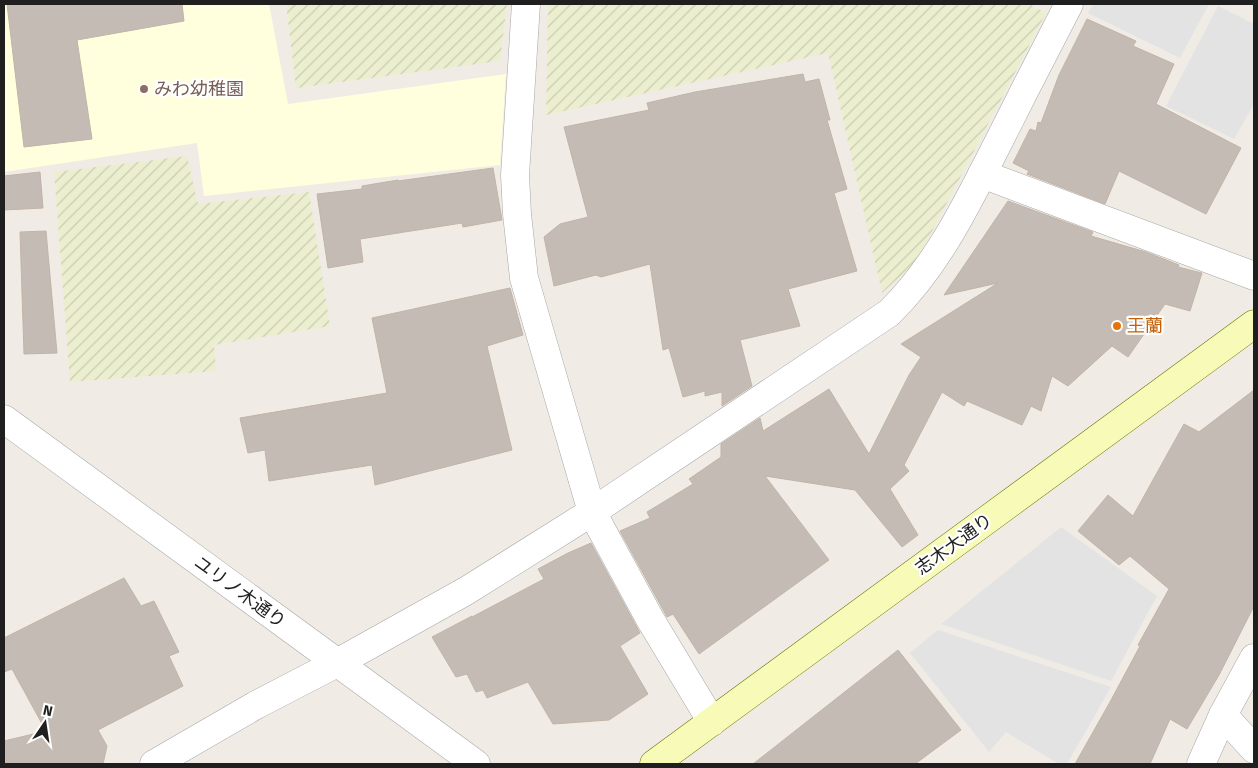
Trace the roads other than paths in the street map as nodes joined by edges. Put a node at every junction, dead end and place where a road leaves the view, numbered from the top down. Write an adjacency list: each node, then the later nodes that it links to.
1 (526, 4): 7 (street)
2 (1069, 4): 3 (street)
3 (982, 174): 4 (street); 7 (street)
4 (1254, 276)
5 (1254, 324): 11 (main road, 志木大通り)
6 (4, 419): 9 (street, ユリノ木通り)
7 (592, 512): 9 (street); 11 (street)
8 (1254, 658): 10 (street)
9 (337, 663): 13 (street); 14 (street, ユリノ木通り)
10 (1223, 715): 12 (street); 16 (street)
11 (712, 722): 15 (main road, 志木大通り)
12 (1254, 749)
13 (154, 764)
14 (476, 764)
15 (654, 764)
16 (1201, 764)

